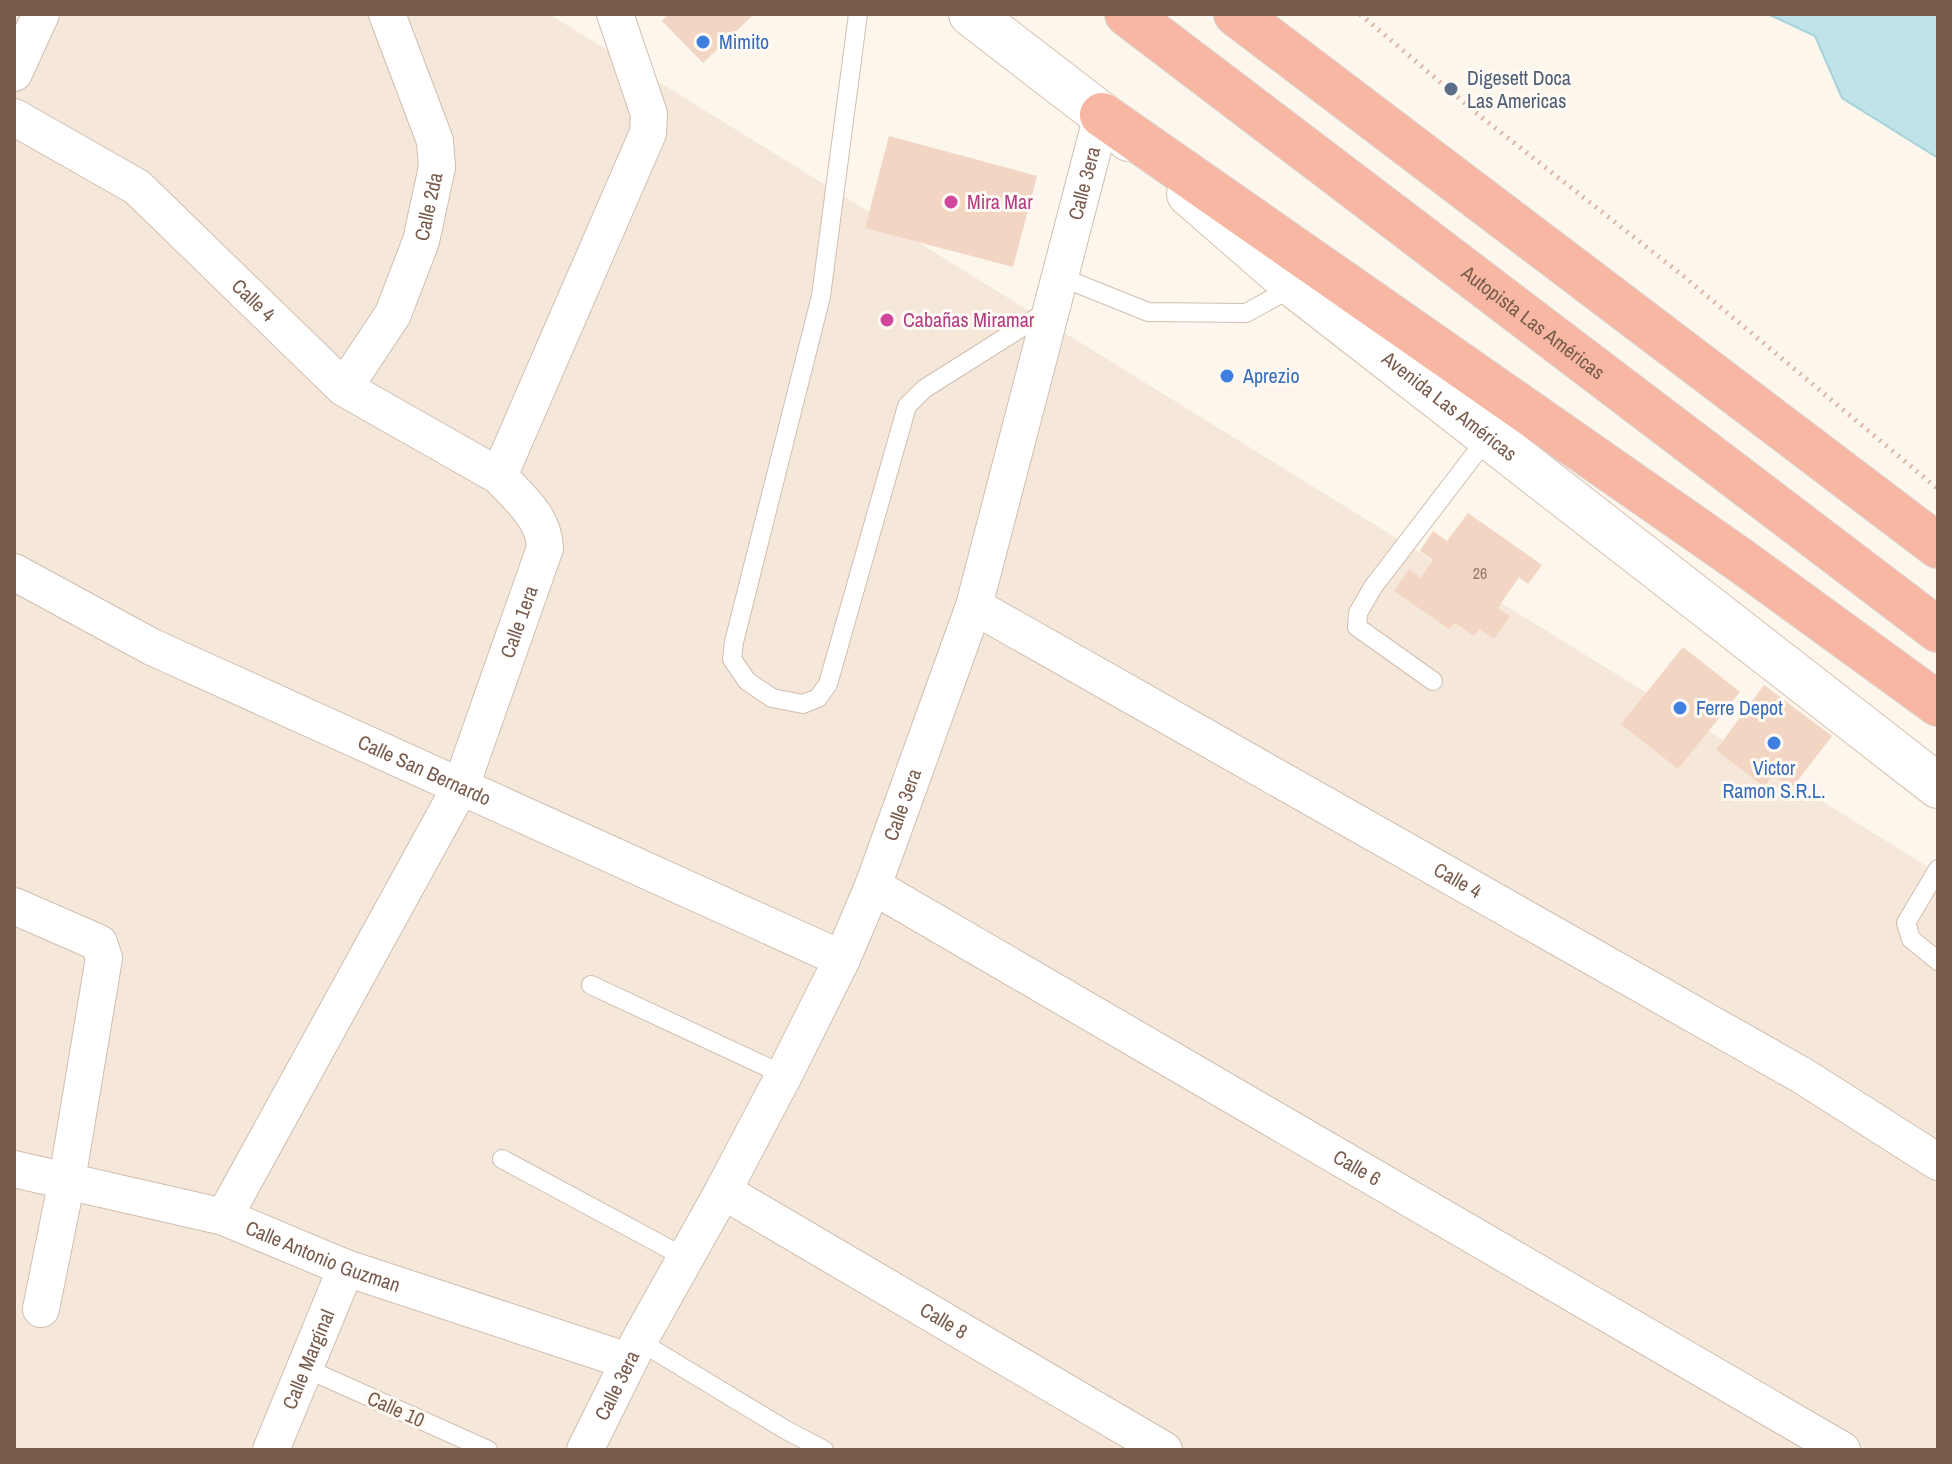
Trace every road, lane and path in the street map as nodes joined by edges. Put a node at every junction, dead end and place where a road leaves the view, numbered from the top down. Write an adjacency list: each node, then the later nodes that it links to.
1 (41, 14): 9 (street)
2 (387, 14): 14 (street, Calle 2da)
3 (615, 14): 16 (street)
4 (858, 14): 13 (lane)
5 (971, 14): 10 (main road, Avenida Las Américas)
6 (1127, 14): 21 (highway, Autopista Las Américas)
7 (1236, 14): 18 (highway)
8 (1360, 14): 17 (path)
9 (14, 73)
10 (1102, 115): 12 (main road, Avenida Las Américas); 13 (street, Calle 3era); 23 (highway)
11 (14, 117): 14 (street, Calle 4)
12 (1295, 286): 13 (lane); 15 (main road, Avenida Las Américas)
13 (1056, 292): 20 (street, Calle 3era)
14 (344, 388): 16 (street, Calle 4)
15 (1488, 437): 22 (lane); 25 (main road, Avenida Las Américas)
16 (499, 476): 24 (street, Calle 1era)
17 (1938, 489)
18 (1938, 546)
19 (14, 572): 24 (street, Calle San Bernardo)
20 (974, 606): 27 (street, Calle 3era); 34 (street, Calle 4)
21 (1938, 630)
22 (1433, 681)
23 (1938, 704)
24 (461, 786): 29 (street, Calle San Bernardo); 38 (street, Calle 1era)
25 (1938, 786)
26 (1938, 869): 30 (lane)
27 (873, 886): 29 (street, Calle 3era); 49 (street, Calle 6)
28 (14, 906): 36 (street)
29 (842, 959): 32 (street, Calle 3era)
30 (1938, 961)
31 (591, 985): 32 (lane)
32 (784, 1075): 37 (street, Calle 3era)
33 (502, 1159): 39 (lane)
34 (1938, 1162)
35 (14, 1169): 36 (street, Calle Antonio Guzman)
36 (67, 1180): 38 (street, Calle Antonio Guzman); 41 (street)
37 (723, 1191): 39 (street, Calle 3era); 48 (street, Calle 8)
38 (224, 1217): 40 (street, Calle Antonio Guzman)
39 (686, 1258): 42 (street, Calle 3era)
40 (346, 1268): 42 (street, Calle Antonio Guzman); 43 (street, Calle Marginal)
41 (41, 1309)
42 (634, 1351): 46 (street, Calle 3era); 47 (lane)
43 (305, 1368): 44 (street, Calle Marginal); 45 (lane, Calle 10)
44 (271, 1450)
45 (488, 1450)
46 (585, 1450)
47 (824, 1450)
48 (1164, 1450)
49 (1842, 1450)

